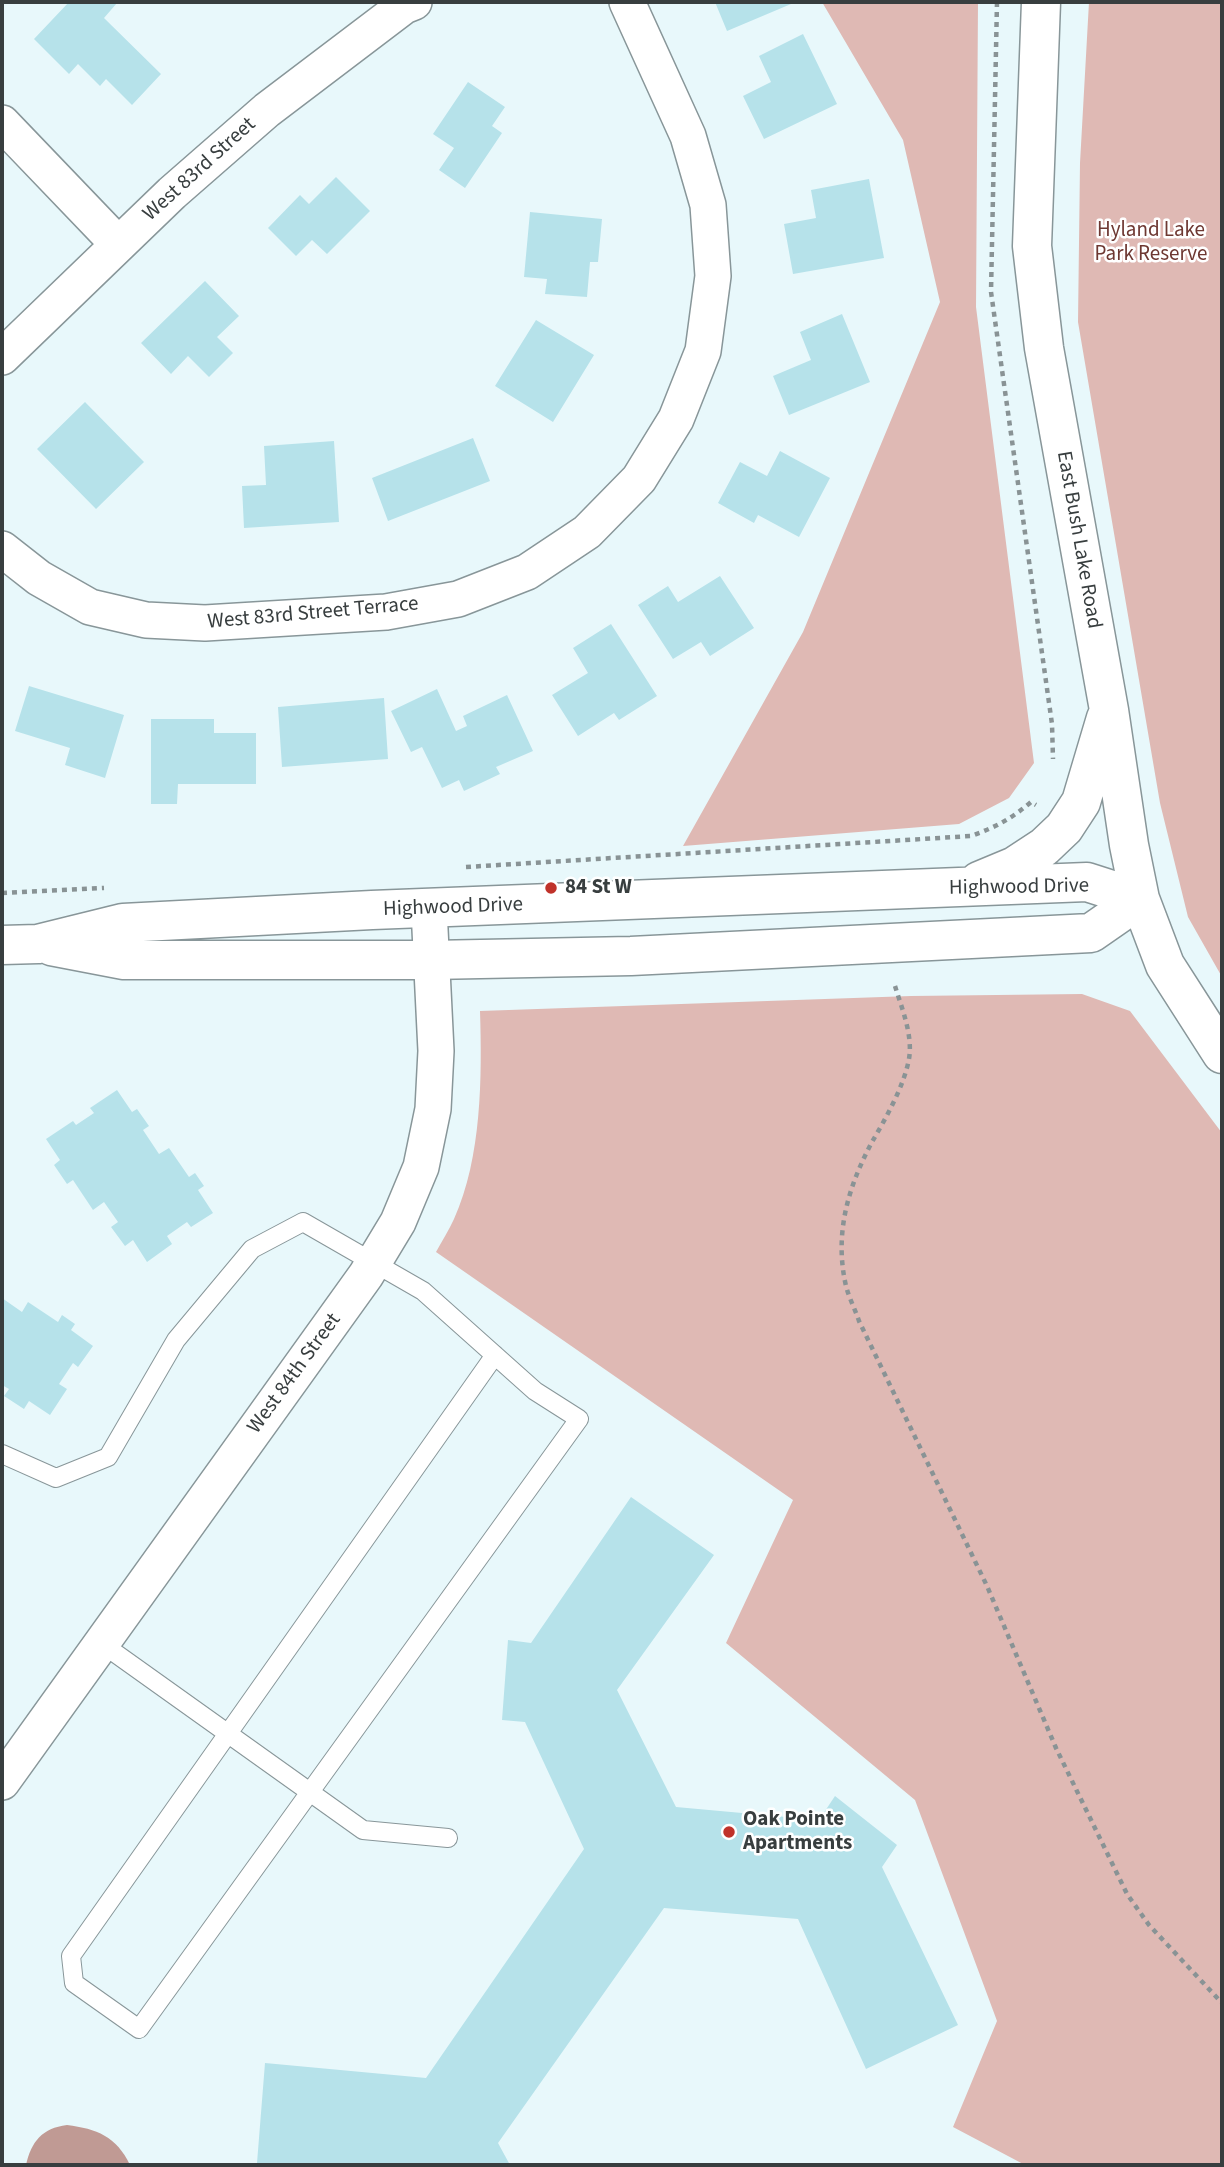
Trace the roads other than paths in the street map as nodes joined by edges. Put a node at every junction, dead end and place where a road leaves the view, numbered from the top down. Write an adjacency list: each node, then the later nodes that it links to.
1 (627, 2): 7 (street, West 83rd Street Terrace)
2 (1041, 2): 8 (street, East Bush Lake Road)
3 (406, 3): 5 (street, West 83rd Street)
4 (2, 123): 5 (street)
5 (118, 244): 6 (street, West 83rd Street)
6 (2, 357)
7 (2, 549)
8 (1109, 710): 9 (street); 10 (street, East Bush Lake Road)
9 (960, 888): 10 (street, Highwood Drive); 11 (street, Highwood Drive)
10 (1140, 899): 13 (street, Highwood Drive); 14 (street, East Bush Lake Road)
11 (429, 909): 12 (street, Highwood Drive); 13 (street, West 84th Street)
12 (20, 944): 13 (street, Highwood Drive)
13 (432, 960): 15 (street, West 84th Street)
14 (1222, 1054)
15 (373, 1263): 16 (lane); 17 (lane); 18 (street, West 84th Street)
16 (495, 1355): 19 (lane); 21 (lane)
17 (2, 1454)
18 (101, 1643): 19 (lane); 20 (street, West 84th Street)
19 (227, 1735): 21 (lane); 21 (lane)
20 (2, 1782)
21 (309, 1792): 22 (lane)
22 (448, 1838)

